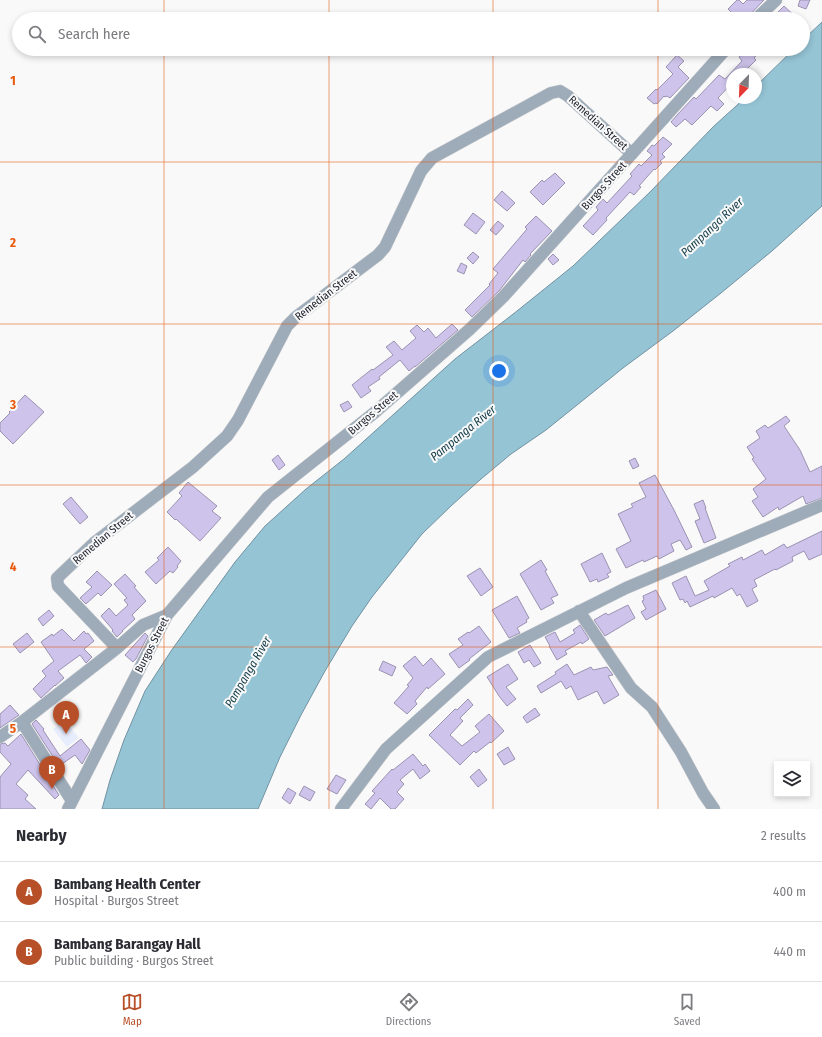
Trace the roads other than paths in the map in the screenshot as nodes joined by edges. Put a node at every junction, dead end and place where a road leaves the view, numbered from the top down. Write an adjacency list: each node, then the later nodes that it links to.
1 (776, 0): 2 (street)
2 (763, 12)
3 (720, 56): 4 (street, Burgos Street)
4 (632, 154): 7 (street, Burgos Street); 8 (street, Remedian Street)
5 (822, 504): 6 (street)
6 (579, 611): 12 (street); 13 (street)
7 (167, 615): 8 (street); 11 (street, Burgos Street)
8 (117, 648): 9 (street)
9 (22, 722): 10 (street); 11 (street)
10 (0, 737)
11 (70, 805)
12 (341, 809)
13 (714, 809)

